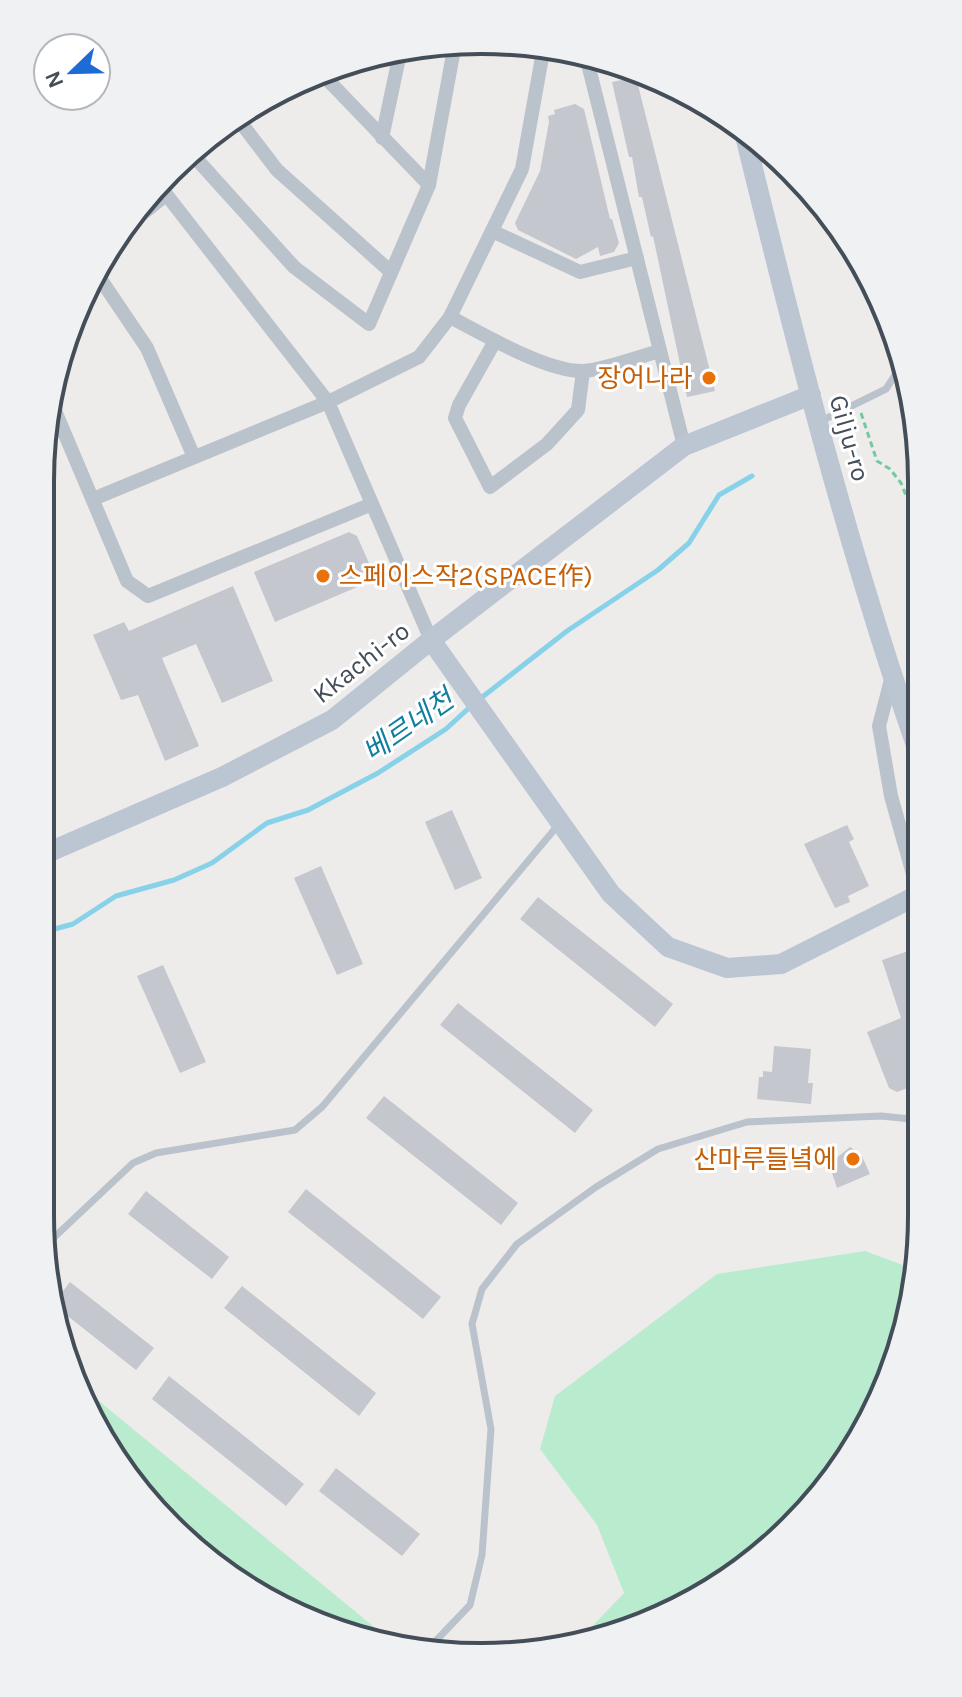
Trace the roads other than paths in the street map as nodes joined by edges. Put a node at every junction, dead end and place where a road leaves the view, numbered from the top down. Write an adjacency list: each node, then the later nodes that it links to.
1 (453, 55): 10 (street)
2 (542, 59): 12 (street)
3 (398, 62): 7 (street)
4 (589, 68): 13 (street)
5 (330, 82): 7 (street)
6 (244, 126): 14 (street)
7 (382, 138): 10 (street)
8 (748, 148): 21 (street, Gilju-ro)
9 (198, 161): 14 (street)
10 (429, 185): 14 (street)
11 (165, 194): 22 (street)
12 (492, 231): 13 (street); 16 (street)
13 (637, 258): 18 (street)
14 (391, 272)
15 (103, 283): 26 (street)
16 (450, 317): 17 (street); 22 (street)
17 (495, 341): 19 (street); 19 (street)
18 (660, 351): 19 (street); 25 (street)
19 (583, 371)
20 (894, 376): 24 (lane)
21 (811, 395): 24 (street, Gilju-ro); 25 (street, Kkachi-ro)
22 (328, 402): 26 (street); 28 (street)
23 (59, 419): 27 (street)
24 (819, 422): 30 (street, Gilju-ro)
25 (684, 446): 29 (street, Kkachi-ro)
26 (194, 457): 27 (street)
27 (93, 499): 28 (street)
28 (372, 504): 29 (street)
29 (431, 640): 32 (street); 33 (street, Kkachi-ro)
30 (892, 675): 31 (street, Gilju-ro); 34 (street)
31 (908, 722)
32 (560, 822): 35 (street); 37 (lane)
33 (54, 850)
34 (908, 857)
35 (908, 902)
36 (908, 1119): 38 (lane)
37 (55, 1237)
38 (436, 1640)

